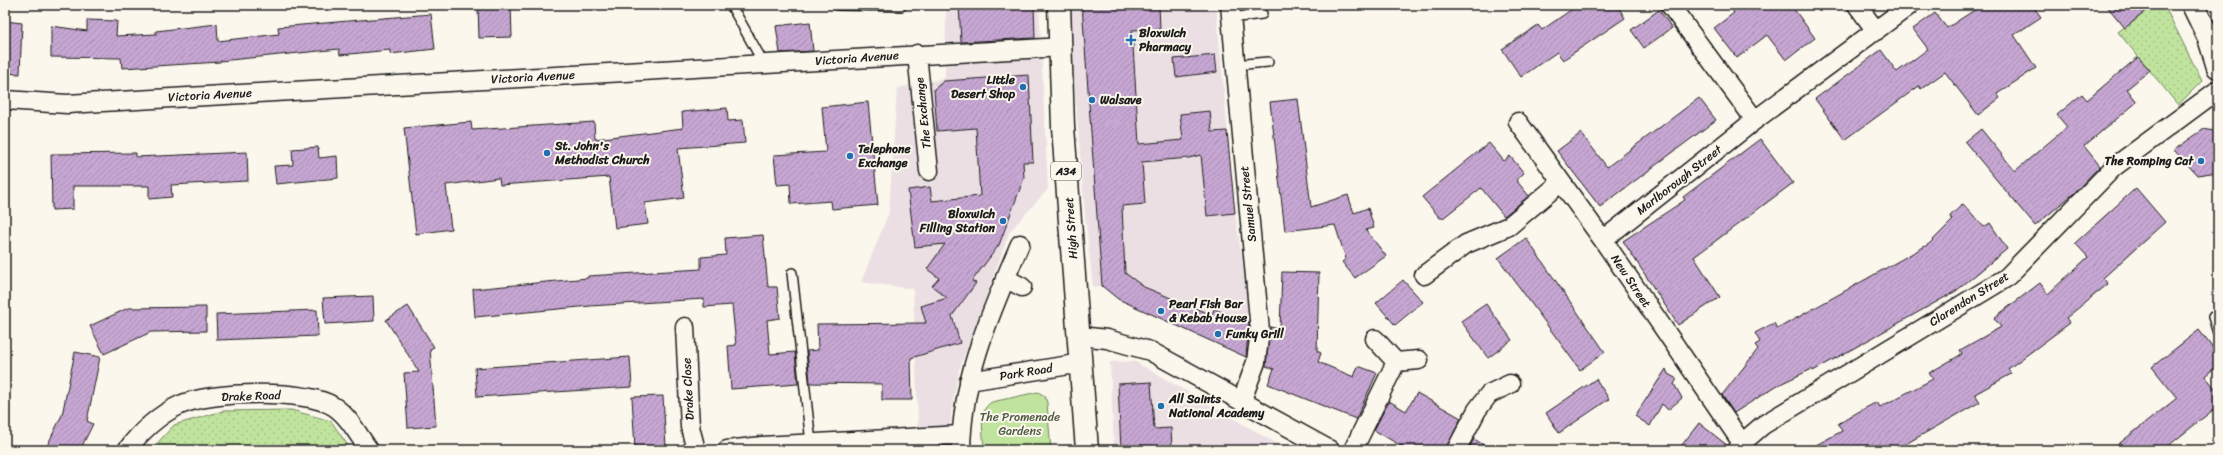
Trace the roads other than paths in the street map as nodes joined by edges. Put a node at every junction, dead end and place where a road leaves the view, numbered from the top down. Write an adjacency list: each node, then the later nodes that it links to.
1 (731, 5): 15 (lane)
2 (837, 5): 8 (lane)
3 (1060, 5): 12 (main road, High Street / A34)
4 (1670, 5): 20 (street)
5 (1857, 5): 11 (street)
6 (1910, 5): 11 (street, Marlborough Street)
7 (2193, 5): 17 (main road)
8 (901, 6)
9 (1230, 12): 10 (lane); 16 (street, Samuel Street)
10 (1262, 14)
11 (1876, 31): 20 (street, Marlborough Street)
12 (1062, 47): 13 (street, Victoria Avenue); 33 (main road, High Street / A34)
13 (917, 54): 15 (street, Victoria Avenue); 22 (street, The Exchange)
14 (1268, 62): 16 (lane)
15 (764, 64): 19 (street, Victoria Avenue)
16 (1234, 65): 40 (street, Samuel Street)
17 (2218, 67)
18 (2218, 90): 43 (street, Clarendon Street)
19 (5, 100)
20 (1755, 120): 24 (street, Marlborough Street)
21 (1518, 122): 23 (street, New Street)
22 (929, 171)
23 (1560, 183): 24 (street, New Street); 27 (street)
24 (1603, 240): 43 (street, New Street)
25 (1020, 244): 28 (street)
26 (792, 274): 42 (lane)
27 (1424, 275)
28 (1005, 278): 29 (street); 38 (street)
29 (1022, 287)
30 (2213, 317): 32 (lane)
31 (685, 327): 46 (street, Drake Close)
32 (2218, 332)
33 (1080, 336): 37 (main road, High Street / A34); 40 (street)
34 (1375, 339): 36 (street)
35 (1419, 360): 36 (street)
36 (1396, 362): 50 (street)
37 (1082, 363): 38 (street, Park Road); 48 (main road, High Street / A34)
38 (969, 381): 41 (street)
39 (1510, 384): 51 (street)
40 (1242, 400): 49 (street)
41 (962, 442): 42 (street)
42 (811, 443): 47 (street)
43 (1739, 446)
44 (127, 450): 45 (street, Drake Road)
45 (369, 450)
46 (696, 450)
47 (727, 450)
48 (1087, 450)
49 (1330, 450)
50 (1353, 450)
51 (1456, 450)

